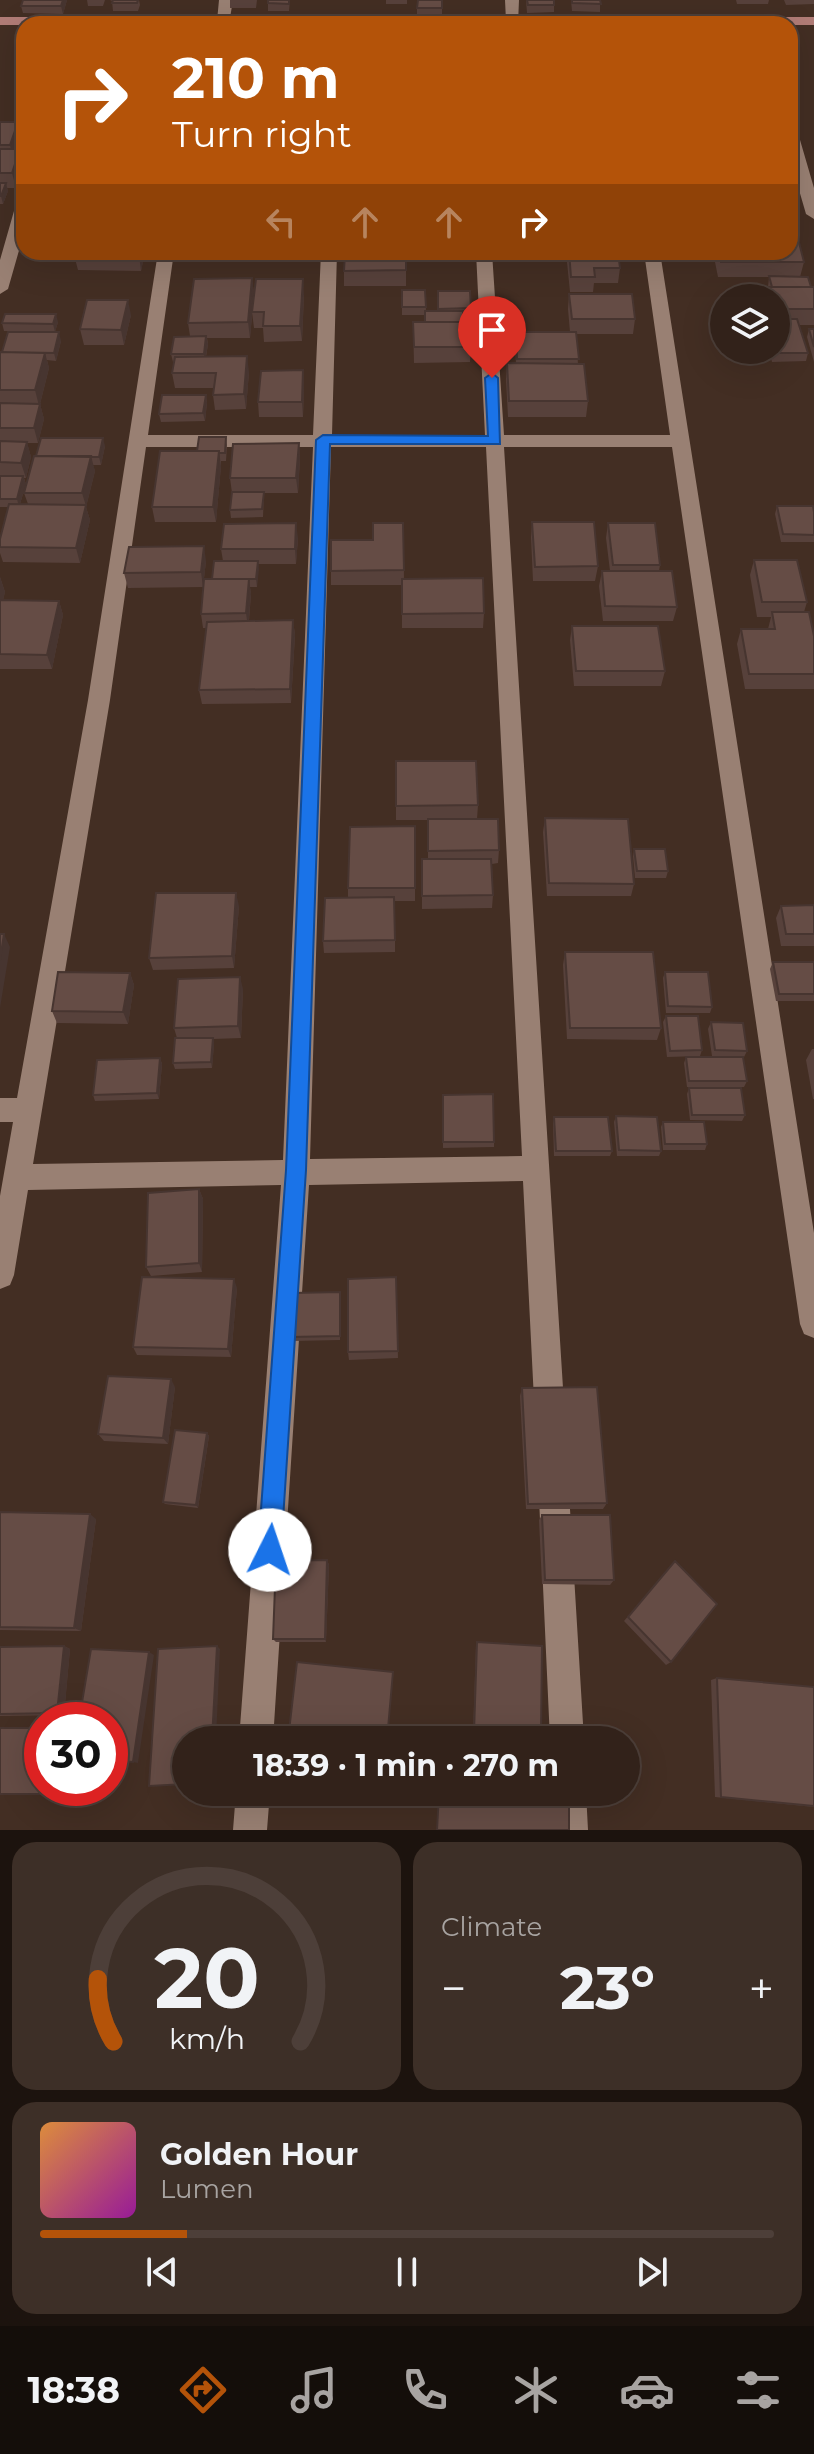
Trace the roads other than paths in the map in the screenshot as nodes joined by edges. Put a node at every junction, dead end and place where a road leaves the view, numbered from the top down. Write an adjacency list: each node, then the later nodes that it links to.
1 (798, 149): 2 (street)
2 (814, 214)
3 (16, 232): 8 (street)
4 (165, 260): 11 (street)
5 (329, 260): 9 (street)
6 (484, 260): 10 (street)
7 (653, 260): 12 (street)
8 (0, 289)
9 (323, 440): 10 (street); 11 (street); 16 (street)
10 (495, 440): 12 (street); 15 (street)
11 (138, 441): 14 (street)
12 (680, 441): 19 (street)
13 (0, 1110): 14 (street)
14 (27, 1110): 17 (street)
15 (538, 1168): 16 (street); 21 (street)
16 (296, 1170): 17 (street); 20 (street)
17 (16, 1177): 18 (street)
18 (0, 1275)
19 (814, 1324)
20 (257, 1726)
21 (566, 1726)
22 (252, 1806): 24 (street)
23 (570, 1806): 25 (street)
24 (250, 1830)
25 (571, 1830)

